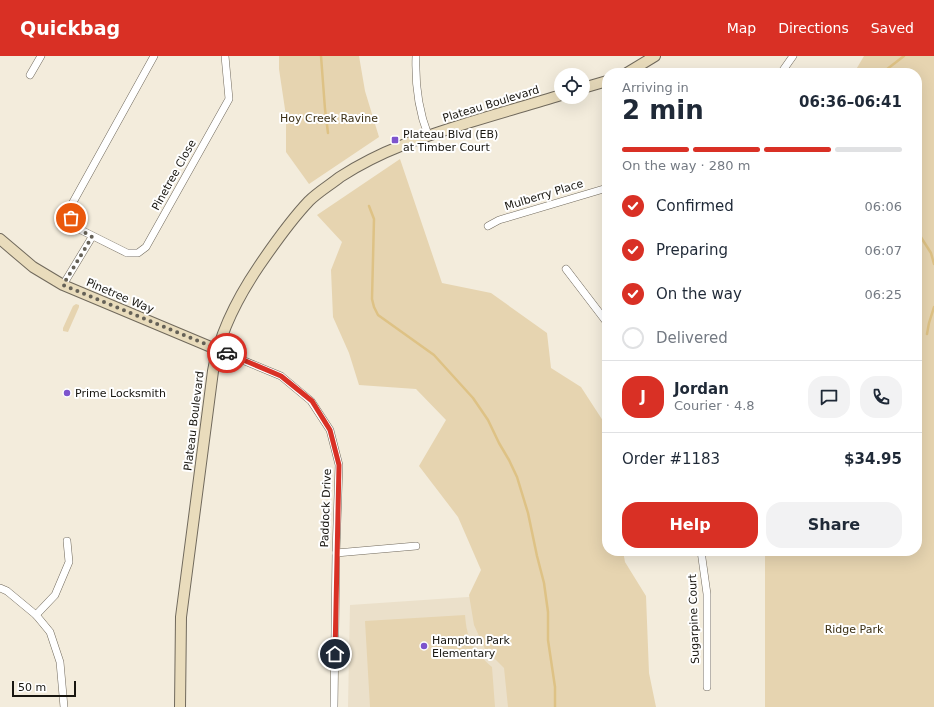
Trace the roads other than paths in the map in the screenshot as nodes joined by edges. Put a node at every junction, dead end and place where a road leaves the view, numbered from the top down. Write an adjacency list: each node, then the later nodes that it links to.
1 (41, 56): 9 (street)
2 (154, 56): 16 (street, Pinetree Close)
3 (225, 56): 16 (street, Pinetree Close)
4 (416, 56): 13 (street)
5 (655, 56): 7 (street)
6 (794, 56): 8 (street)
7 (635, 68)
8 (784, 68)
9 (30, 75)
10 (602, 82): 11 (street)
11 (590, 86)
12 (554, 97): 13 (street, Plateau Boulevard)
13 (428, 135): 21 (street, Plateau Boulevard)
14 (602, 189): 15 (street, Mulberry Place)
15 (488, 226)
16 (92, 237): 19 (street)
17 (0, 239): 19 (street, Pinetree Way)
18 (566, 269): 20 (street)
19 (63, 285): 21 (street, Pinetree Way)
20 (602, 316)
21 (218, 350): 24 (street, Paddock Drive); 30 (street, Plateau Boulevard)
22 (67, 541): 27 (street)
23 (416, 546): 24 (street)
24 (336, 553): 31 (street, Paddock Drive)
25 (702, 556): 28 (street, Sugarpine Court)
26 (0, 588): 27 (street)
27 (36, 615): 29 (street)
28 (707, 687)
29 (64, 707)
30 (180, 707)
31 (334, 707)

